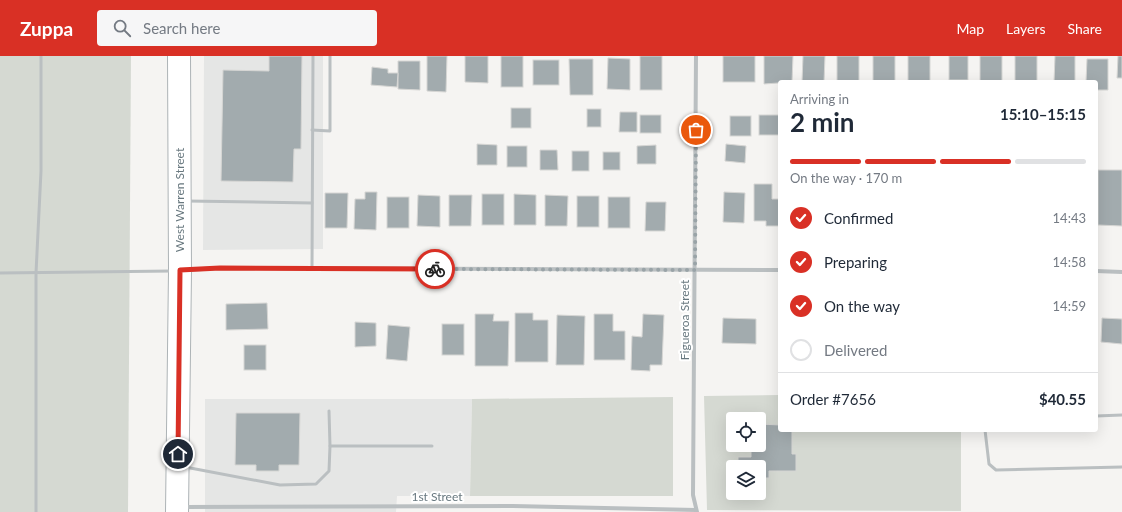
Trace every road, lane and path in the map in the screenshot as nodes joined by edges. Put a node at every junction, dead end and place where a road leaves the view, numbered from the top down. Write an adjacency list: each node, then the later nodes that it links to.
1 (41, 56): 13 (lane)
2 (179, 56): 7 (main road, West Warren Street)
3 (312, 56): 6 (lane)
4 (330, 56): 6 (lane)
5 (696, 56): 11 (street, Figueroa Street)
6 (312, 130): 8 (lane)
7 (180, 201): 8 (lane); 10 (main road, West Warren Street)
8 (312, 203): 9 (lane)
9 (312, 269): 10 (street); 11 (street)
10 (180, 270): 13 (lane); 23 (main road, West Warren Street)
11 (695, 270): 12 (street); 28 (street, Figueroa Street)
12 (778, 270)
13 (36, 272): 16 (lane); 29 (lane)
14 (1098, 272): 15 (street)
15 (1122, 272)
16 (0, 273)
17 (329, 411): 21 (lane)
18 (1122, 415): 19 (lane)
19 (1098, 416)
20 (985, 432): 24 (lane)
21 (330, 446): 22 (lane); 23 (lane)
22 (432, 446)
23 (178, 466): 27 (main road, West Warren Street)
24 (1122, 467)
25 (362, 506): 26 (street, 1st Street); 27 (street, 1st Street); 30 (lane)
26 (513, 506): 28 (street, 1st Street); 31 (street)
27 (177, 510)
28 (696, 511)
29 (36, 512)
30 (362, 512)
31 (513, 512)

